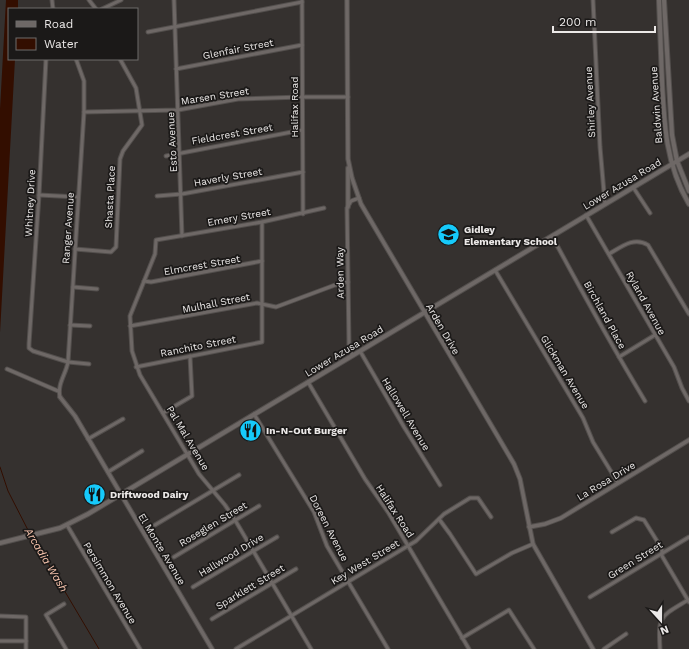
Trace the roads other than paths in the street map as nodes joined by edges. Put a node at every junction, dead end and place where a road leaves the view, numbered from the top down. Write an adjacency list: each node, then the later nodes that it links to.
1 (89, 0): 9 (street)
2 (121, 0): 10 (street)
3 (174, 0): 11 (street, Esto Avenue)
4 (347, 0): 19 (street, Arden Drive)
5 (593, 0): 38 (street, Shirley Avenue)
6 (659, 0): 29 (main road, Baldwin Avenue)
7 (664, 0): 28 (main road, Baldwin Avenue)
8 (302, 1): 11 (street); 13 (street, Halifax Road)
9 (95, 8)
10 (104, 8)
11 (175, 28): 12 (street); 17 (street, Esto Avenue)
12 (148, 32)
13 (302, 44): 17 (street, Glenfair Street); 18 (street, Halifax Road)
14 (46, 60): 34 (street, Whitney Drive)
15 (76, 60): 21 (street, Ranger Avenue)
16 (121, 60): 22 (street, Shasta Place)
17 (176, 69): 20 (street, Esto Avenue)
18 (302, 97): 19 (street, Marsen Street); 20 (street, Marsen Street); 23 (street, Halifax Road)
19 (348, 97): 27 (street, Arden Drive)
20 (178, 110): 22 (street, Marsen Street); 24 (street, Esto Avenue)
21 (84, 112): 22 (street, Marsen Street); 36 (street, Ranger Avenue)
22 (140, 112): 49 (street, Shasta Place)
23 (302, 130): 24 (street, Fieldcrest Street); 30 (street, Halifax Road)
24 (180, 152): 26 (street, Fieldcrest Street); 33 (street, Esto Avenue)
25 (689, 154): 28 (main road, Lower Azusa Road)
26 (166, 156)
27 (348, 159): 37 (street, Arden Drive); 40 (street)
28 (677, 161): 29 (main road, Lower Azusa Road); 32 (main road, Baldwin Avenue)
29 (671, 164): 31 (main road, Lower Azusa Road); 39 (main road, Baldwin Avenue)
30 (303, 172): 33 (street, Haverly Street); 43 (street, Halifax Road)
31 (633, 187): 38 (main road, Lower Azusa Road); 42 (street)
32 (689, 191)
33 (182, 194): 35 (street, Haverly Street); 46 (street, Esto Avenue)
34 (39, 195): 36 (street); 68 (street, Whitney Drive)
35 (156, 196)
36 (78, 197): 49 (street, Ranger Avenue)
37 (359, 198): 40 (street); 58 (street, Arden Drive)
38 (605, 204): 44 (main road, Lower Azusa Road)
39 (689, 204)
40 (348, 207): 54 (street, Arden Way)
41 (324, 208): 43 (street, Emery Street)
42 (650, 213)
43 (303, 214): 45 (street, Emery Street)
44 (586, 215): 47 (main road, Lower Azusa Road); 50 (street, Ryland Avenue)
45 (262, 222): 46 (street, Emery Street); 51 (street)
46 (182, 236): 48 (street, Emery Street)
47 (552, 236): 52 (main road, Lower Azusa Road); 67 (street, Birchland Place)
48 (156, 240): 53 (street, Pal Mal Avenue)
49 (75, 249): 55 (street, Ranger Avenue)
50 (609, 254): 59 (street); 63 (street, Ryland Avenue)
51 (262, 262): 53 (street, Elmcrest Street); 57 (street)
52 (495, 270): 58 (main road, Lower Azusa Road); 86 (street, Glickman Avenue)
53 (144, 281): 62 (street, Pal Mal Avenue)
54 (348, 282): 57 (street, Mulhall Street); 65 (street, Arden Way)
55 (73, 287): 56 (street); 60 (street, Ranger Avenue)
56 (97, 289)
57 (262, 305): 62 (street, Mulhall Street); 66 (street, Ranchito Street)
58 (424, 312): 64 (main road, Lower Azusa Road); 96 (street, Arden Drive)
59 (689, 314)
60 (70, 324): 61 (street); 68 (street, Ranger Avenue)
61 (90, 326)
62 (130, 326): 70 (street, Pal Mal Avenue)
63 (655, 335): 67 (street); 76 (street, Ryland Avenue)
64 (359, 350): 65 (main road, Lower Azusa Road); 87 (street, Hallowell Avenue)
65 (352, 355): 72 (main road, Lower Azusa Road)
66 (190, 356): 70 (street, Ranchito Street); 77 (street)
67 (619, 357): 75 (street, Birchland Place)
68 (68, 362): 69 (street); 73 (street, Ranger Avenue)
69 (89, 364)
70 (136, 367): 77 (street, Pal Mal Avenue)
71 (7, 369): 73 (street)
72 (308, 382): 78 (main road, Lower Azusa Road); 102 (street, Halifax Road)
73 (58, 391): 74 (street)
74 (60, 396): 80 (street, El Monte Avenue)
75 (645, 401)
76 (689, 401)
77 (163, 413): 83 (street, Pal Mal Avenue)
78 (254, 414): 83 (main road, Lower Azusa Road); 107 (street, Doreen Avenue)
79 (123, 419): 80 (street)
80 (88, 439): 84 (street, El Monte Avenue)
81 (689, 440): 86 (street, La Rosa Drive)
82 (142, 452): 84 (street)
83 (187, 454): 88 (street, Pal Mal Avenue); 89 (main road, Lower Azusa Road)
84 (108, 472): 89 (street, El Monte Avenue)
85 (239, 475): 88 (street)
86 (618, 483): 96 (street, La Rosa Drive)
87 (440, 485)
88 (213, 490): 93 (street, Pal Mal Avenue); 95 (street)
89 (121, 495): 94 (main road, Lower Azusa Road); 123 (street, El Monte Avenue)
90 (259, 506): 93 (street, Roseglen Street)
91 (491, 517): 92 (street, Key West Street)
92 (439, 519): 101 (street); 102 (street, Key West Street)
93 (235, 520): 103 (street, Pal Mal Avenue); 105 (street, Roseglen Street)
94 (67, 525): 100 (main road, Lower Azusa Road); 122 (street, Persimmon Avenue)
95 (155, 525)
96 (529, 527): 101 (street, Arden Drive)
97 (612, 532): 104 (street)
98 (277, 537): 103 (street, Hallwood Drive)
99 (689, 537): 104 (street, Green Street)
100 (0, 543)
101 (534, 544): 129 (street, Arden Drive)
102 (408, 546): 107 (street, Key West Street); 117 (street, Halifax Road)
103 (254, 552): 108 (street, Pal Mal Avenue); 109 (street, Hallwood Drive)
104 (662, 553): 110 (street, Green Street); 111 (street)
105 (174, 557)
106 (296, 569): 108 (street, Sparklett Street)
107 (348, 582): 113 (street, Key West Street); 126 (street, Doreen Avenue)
108 (272, 584): 113 (street, Pal Mal Avenue); 115 (street, Sparklett Street)
109 (193, 587)
110 (590, 597)
111 (688, 601): 131 (street)
112 (64, 604): 121 (street)
113 (292, 615): 124 (street, Key West Street); 125 (street, Pal Mal Avenue)
114 (0, 616): 119 (street)
115 (212, 619)
116 (626, 634): 130 (street)
117 (462, 638): 127 (street, Halifax Road); 128 (street)
118 (0, 641): 119 (street)
119 (26, 641): 120 (street)
120 (26, 649)
121 (66, 649)
122 (140, 649)
123 (212, 649)
124 (236, 649)
125 (311, 649)
126 (388, 649)
127 (469, 649)
128 (534, 649)
129 (593, 649)
130 (604, 649)
131 (660, 649)

